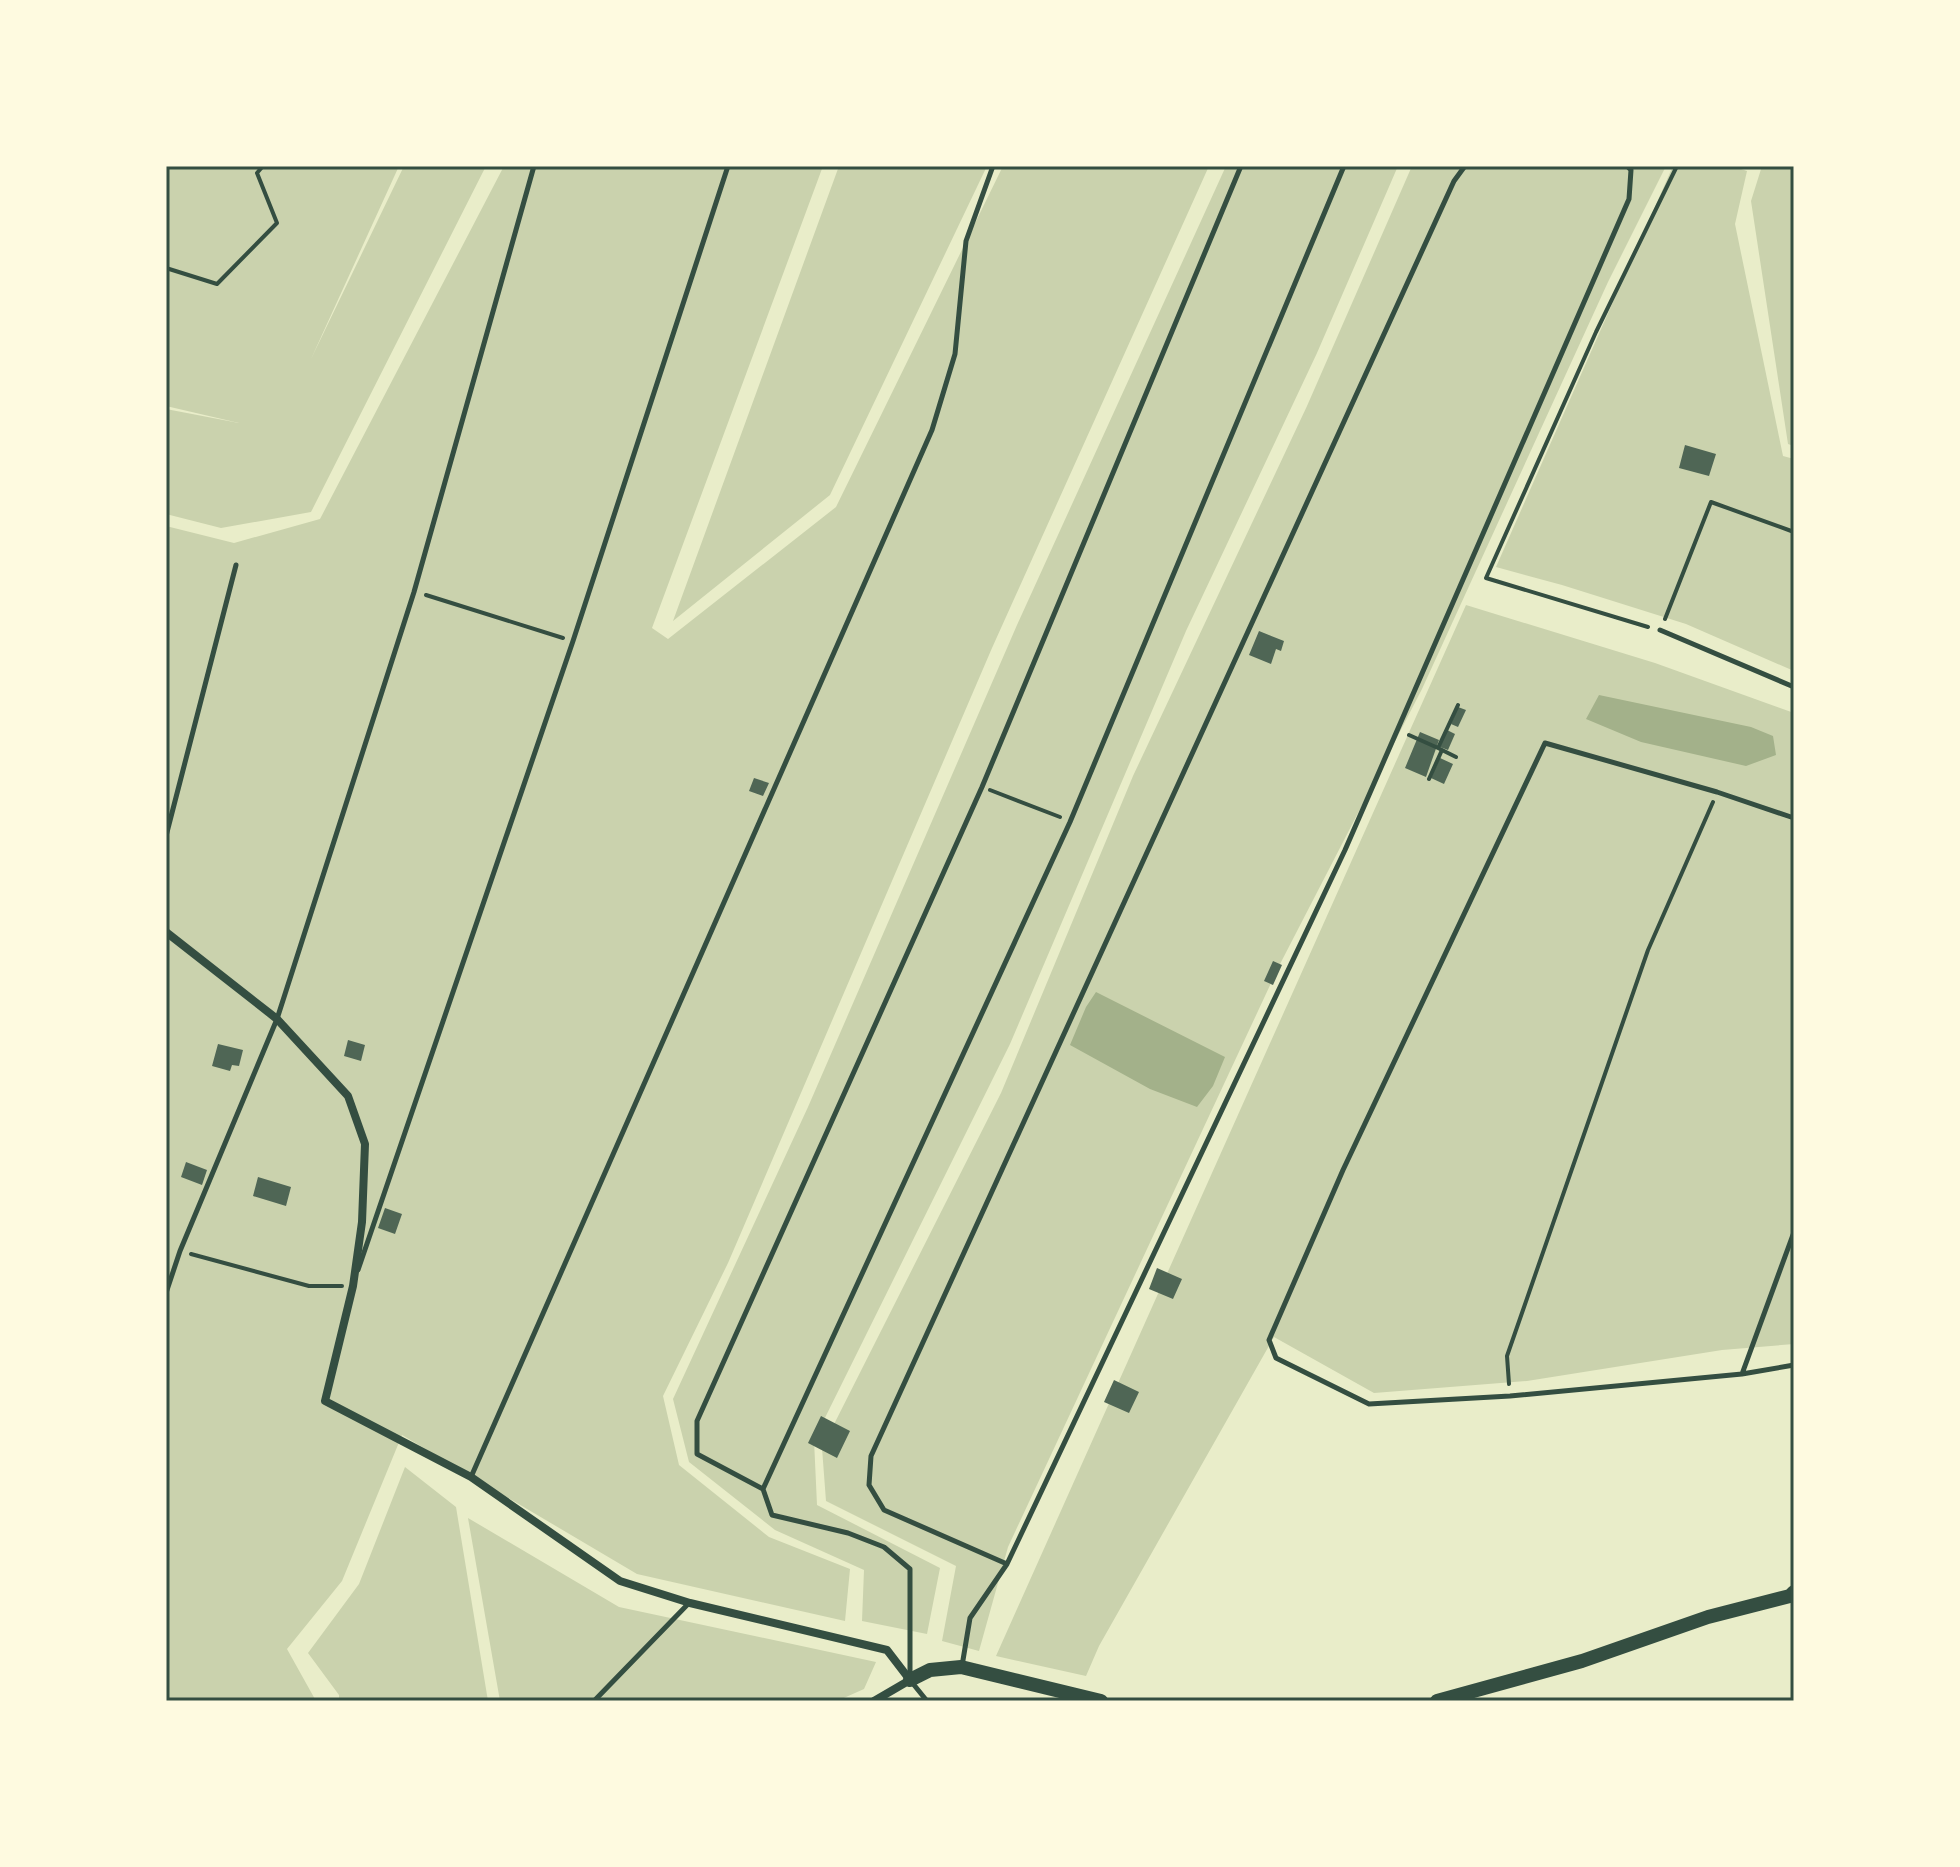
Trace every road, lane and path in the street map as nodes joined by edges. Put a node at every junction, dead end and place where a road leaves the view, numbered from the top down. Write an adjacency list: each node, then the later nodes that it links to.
1 (263, 166): 10 (path)
2 (534, 166): 13 (lane)
3 (728, 166): 15 (lane)
4 (993, 166): 36 (lane)
5 (1241, 166): 22 (lane)
6 (1344, 166): 25 (lane)
7 (1465, 166): 38 (lane)
8 (1627, 166): 38 (lane)
9 (1677, 166): 14 (path)
10 (166, 268)
11 (1794, 532): 14 (path)
12 (236, 565): 26 (lane)
13 (414, 592): 15 (path); 28 (lane)
14 (1660, 630): 16 (lane)
15 (573, 641): 31 (lane)
16 (1794, 687)
17 (1458, 705): 19 (path)
18 (1407, 734): 19 (path)
19 (1440, 749): 20 (path); 21 (path)
20 (1456, 757)
21 (1429, 779)
22 (982, 787): 25 (path); 37 (lane)
23 (1717, 792): 24 (lane); 35 (path); 35 (lane)
24 (1794, 818)
25 (1070, 822): 37 (lane)
26 (166, 836)
27 (166, 932): 28 (street)
28 (277, 1019): 30 (lane); 31 (street)
29 (1794, 1232): 34 (lane)
30 (180, 1251): 31 (path); 32 (lane)
31 (353, 1286): 36 (street)
32 (166, 1293)
33 (1794, 1365): 34 (lane)
34 (1742, 1374): 35 (lane)
35 (1510, 1396)
36 (471, 1477): 40 (street)
37 (763, 1489): 42 (lane)
38 (1007, 1564): 41 (lane)
39 (1794, 1592): 47 (street)
40 (690, 1603): 42 (street); 43 (lane)
41 (961, 1667): 42 (street); 46 (street)
42 (910, 1680): 44 (street); 45 (lane)
43 (594, 1701)
44 (874, 1701)
45 (927, 1701)
46 (1101, 1701)
47 (1437, 1701)

